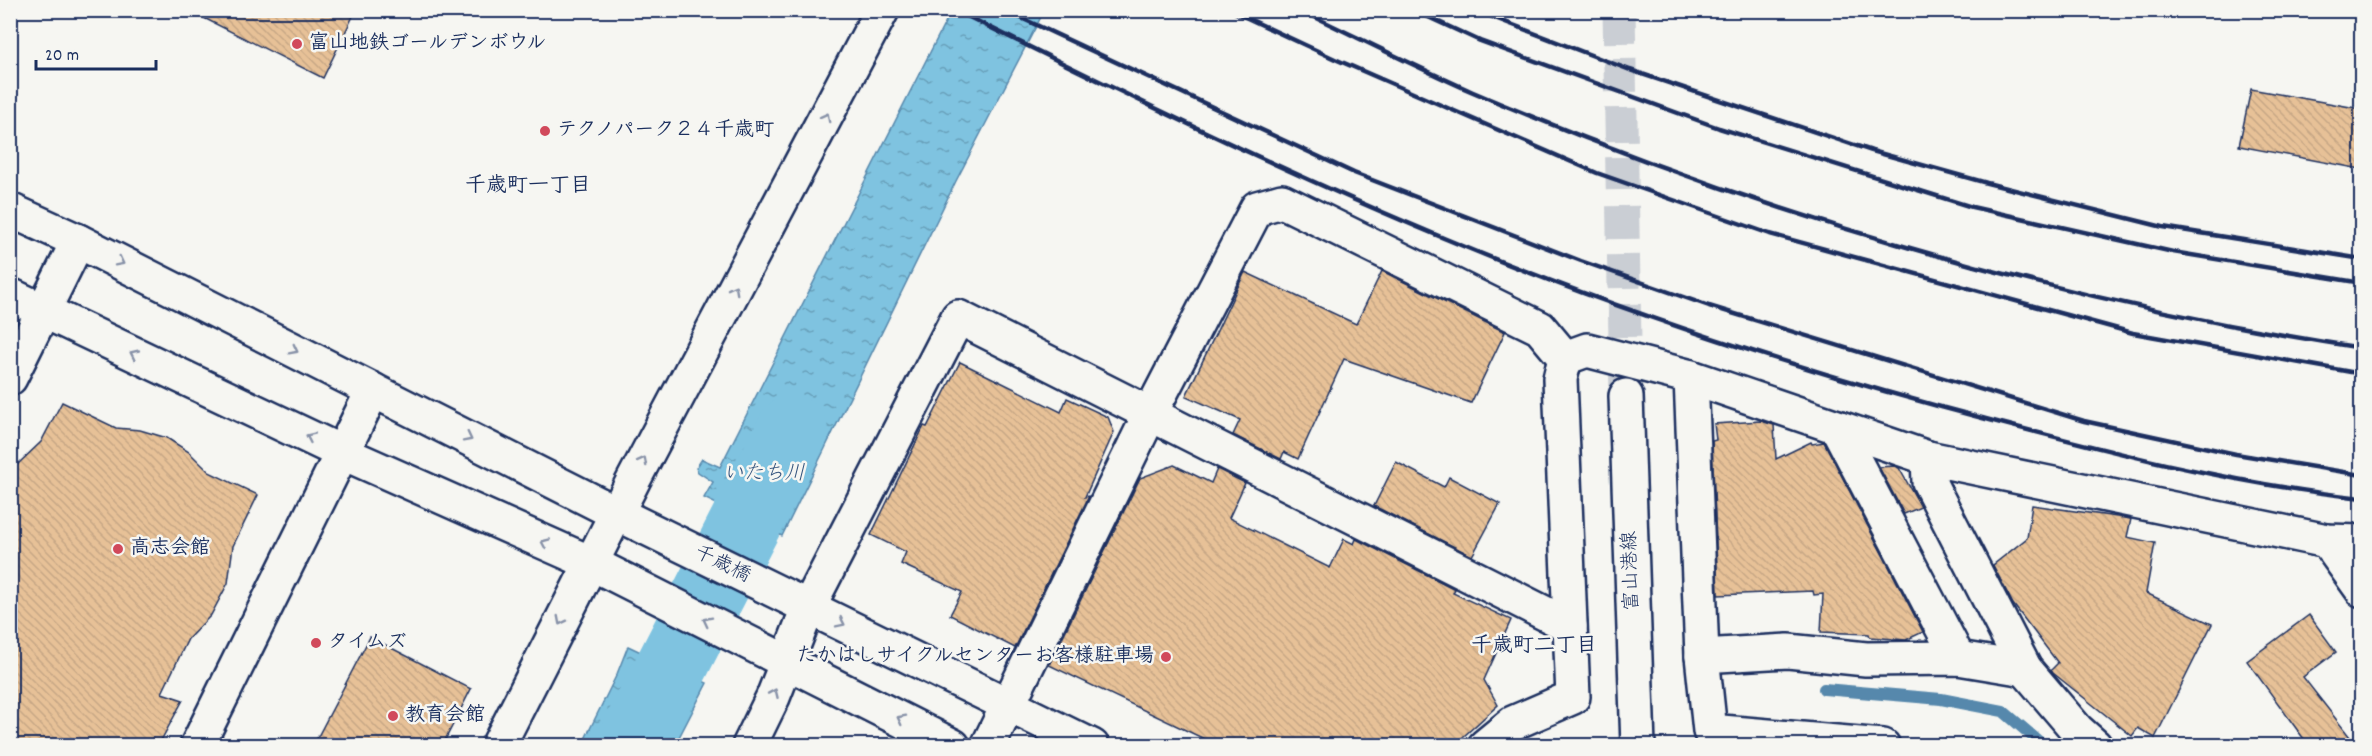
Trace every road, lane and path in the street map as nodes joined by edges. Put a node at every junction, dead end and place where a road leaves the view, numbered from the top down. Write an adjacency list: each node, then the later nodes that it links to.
1 (882, 10): 15 (street, one-way to 1)
2 (10, 210): 3 (street, 千歳橋)
3 (78, 241): 5 (street); 9 (street, 千歳橋, one-way to 9)
4 (10, 295): 5 (street)
5 (42, 310): 8 (street); 13 (street, one-way to 5)
6 (1565, 358): 7 (street); 11 (street); 21 (street)
7 (1691, 377): 12 (street); 23 (street)
8 (10, 378)
9 (373, 390): 13 (street); 15 (street, 千歳橋, one-way to 15)
10 (1626, 396): 34 (street, 富山港線)
11 (1150, 414): 20 (street); 21 (street); 26 (street)
12 (1837, 427): 14 (street); 24 (street)
13 (343, 453): 18 (street, one-way to 13); 27 (street)
14 (1928, 459): 16 (street); 25 (street)
15 (616, 513): 18 (street); 20 (street, 千歳橋)
16 (2327, 541): 17 (street); 19 (street)
17 (2361, 542)
18 (591, 563): 22 (street, one-way to 18); 28 (street, one-way to 28)
19 (2361, 590)
20 (798, 603): 22 (street); 26 (street, 千歳橋, one-way to 26)
21 (1570, 626): 33 (street)
22 (773, 654): 29 (street, one-way to 22); 30 (street, one-way to 22)
23 (1702, 656): 24 (street); 35 (street)
24 (1958, 658): 25 (street)
25 (2025, 669): 36 (street)
26 (1008, 704): 31 (street); 32 (street, 千歳橋)
27 (197, 746)
28 (498, 746)
29 (749, 746)
30 (953, 746)
31 (988, 746)
32 (1092, 746)
33 (1485, 746)
34 (1638, 746)
35 (1883, 746)
36 (2095, 746)

